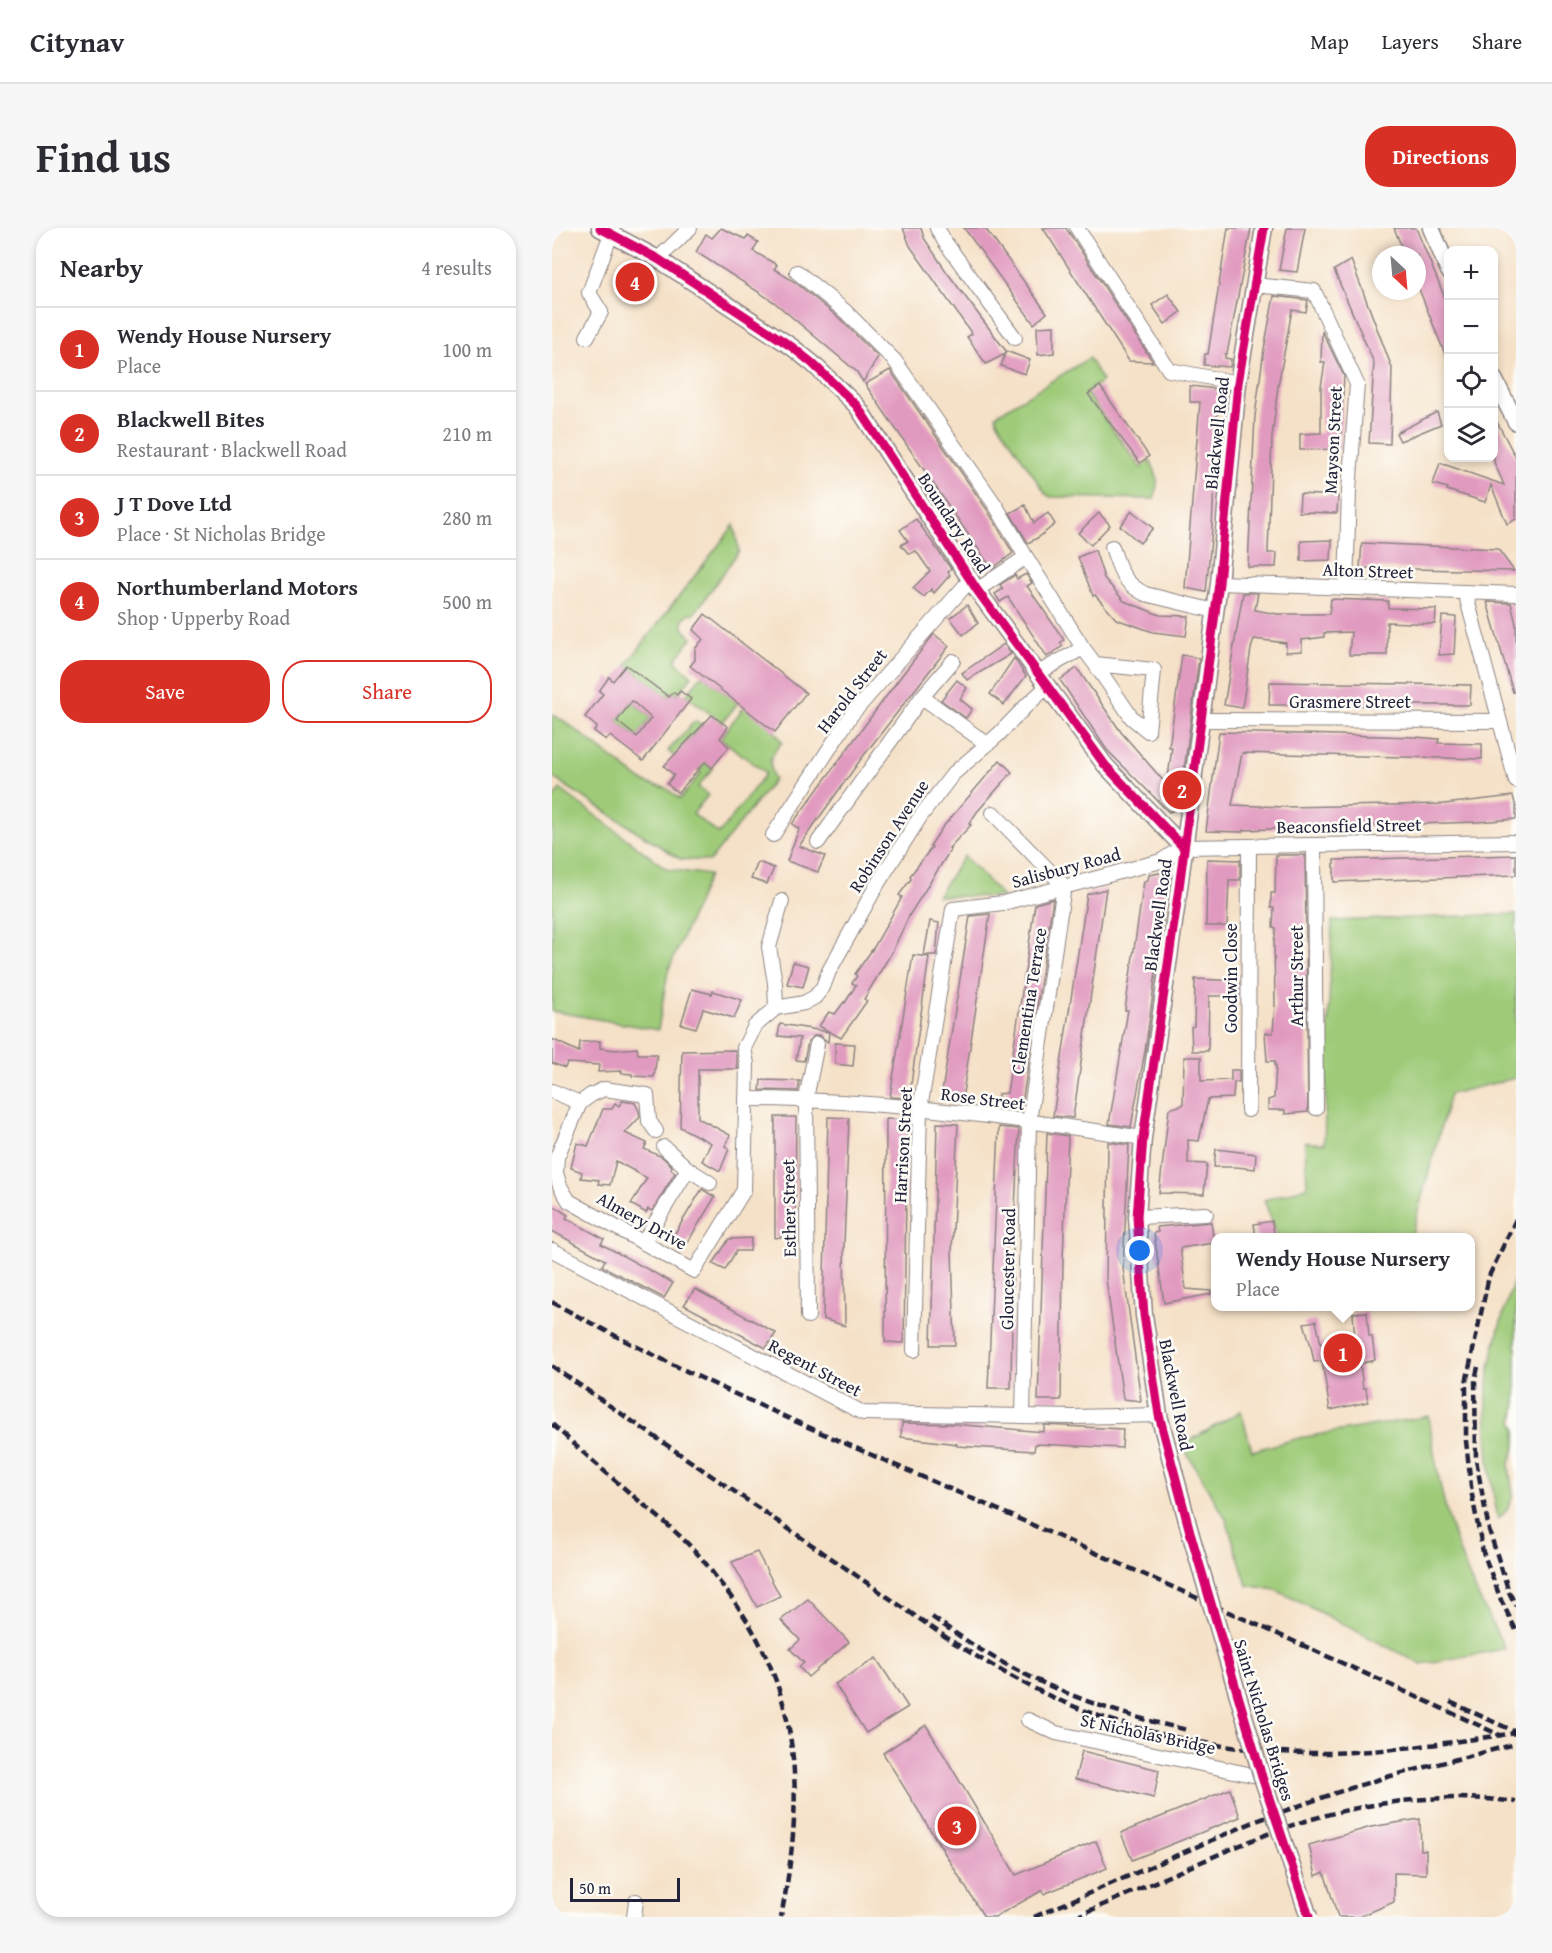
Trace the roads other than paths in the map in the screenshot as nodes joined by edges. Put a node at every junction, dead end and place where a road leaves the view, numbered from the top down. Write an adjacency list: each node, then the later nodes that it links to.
1 (690, 228): 7 (street)
2 (937, 228): 12 (street)
3 (1077, 228): 13 (street)
4 (1264, 228): 10 (street, Blackwell Road)
5 (1431, 228): 8 (street)
6 (605, 231): 7 (street, Boundary Road); 11 (street)
7 (658, 259): 19 (street, Boundary Road)
8 (1444, 259)
9 (796, 272): 17 (street)
10 (1254, 285): 13 (street, Blackwell Road); 20 (street, Mayson Street)
11 (587, 337)
12 (1015, 338)
13 (1238, 383): 18 (street, Blackwell Road)
14 (1498, 387): 15 (street)
15 (1516, 422)
16 (1113, 547): 23 (street)
17 (1026, 558): 19 (street, Harold Street); 24 (street)
18 (1219, 583): 20 (street, Alton Street); 23 (street, Blackwell Road)
19 (974, 584): 27 (street, Boundary Road); 34 (street, Harold Street)
20 (1346, 588): 21 (street, Alton Street)
21 (1465, 592): 22 (street, Alton Street); 30 (street)
22 (1516, 594)
23 (1215, 611): 29 (street, Blackwell Road)
24 (1083, 648): 26 (street); 27 (street, Robinson Avenue)
25 (953, 660): 28 (street)
26 (1095, 664): 26 (street)
27 (1043, 679): 31 (street, Robinson Avenue); 39 (street, Boundary Road)
28 (922, 697): 31 (street); 35 (street)
29 (1201, 720): 30 (street, Grasmere Street); 39 (street, Blackwell Road)
30 (1499, 721): 32 (street)
31 (987, 744): 43 (street, Robinson Avenue)
32 (1516, 781)
33 (993, 813): 40 (street)
34 (773, 835)
35 (818, 842)
36 (1516, 842): 37 (street, Beaconsfield Street)
37 (1314, 845): 38 (street, Beaconsfield Street); 49 (street, Arthur Street)
38 (1249, 846): 39 (street, Beaconsfield Street); 51 (street, Goodwin Close)
39 (1184, 847): 40 (street, Salisbury Road); 54 (street, Blackwell Road)
40 (1064, 886): 42 (street, Salisbury Road); 52 (street, Clementina Terrace)
41 (782, 901): 43 (street)
42 (953, 909): 50 (street, Harrison Street)
43 (776, 1008): 46 (street, Almery Drive)
44 (817, 1044): 47 (street, Esther Street)
45 (552, 1091): 48 (street)
46 (746, 1099): 47 (street, Rose Street); 60 (street, Almery Drive)
47 (806, 1099): 50 (street, Rose Street); 62 (street, Esther Street)
48 (580, 1103): 53 (street); 60 (street, Almery Drive)
49 (1316, 1108)
50 (920, 1109): 52 (street, Rose Street); 63 (street, Harrison Street)
51 (1248, 1110)
52 (1029, 1122): 54 (street, Rose Street); 65 (street, Gloucester Road)
53 (656, 1131)
54 (1143, 1138): 59 (street, Blackwell Road)
55 (664, 1147): 56 (street)
56 (688, 1169): 57 (street); 60 (street)
57 (710, 1183)
58 (1206, 1214): 59 (street)
59 (1137, 1217): 64 (street, Blackwell Road)
60 (643, 1243)
61 (552, 1250): 65 (street, Regent Street)
62 (808, 1316)
63 (914, 1350)
64 (1159, 1415): 65 (street, Regent Street); 66 (street, Blackwell Road)
65 (1023, 1416)
66 (1190, 1532): 68 (street, Saint Nicholas Bridges, bridge)
67 (1028, 1719): 68 (street, St Nicholas Bridge)
68 (1262, 1777): 71 (street, Saint Nicholas Bridges, bridge)
69 (636, 1901): 70 (street)
70 (634, 1917)
71 (1309, 1917)

